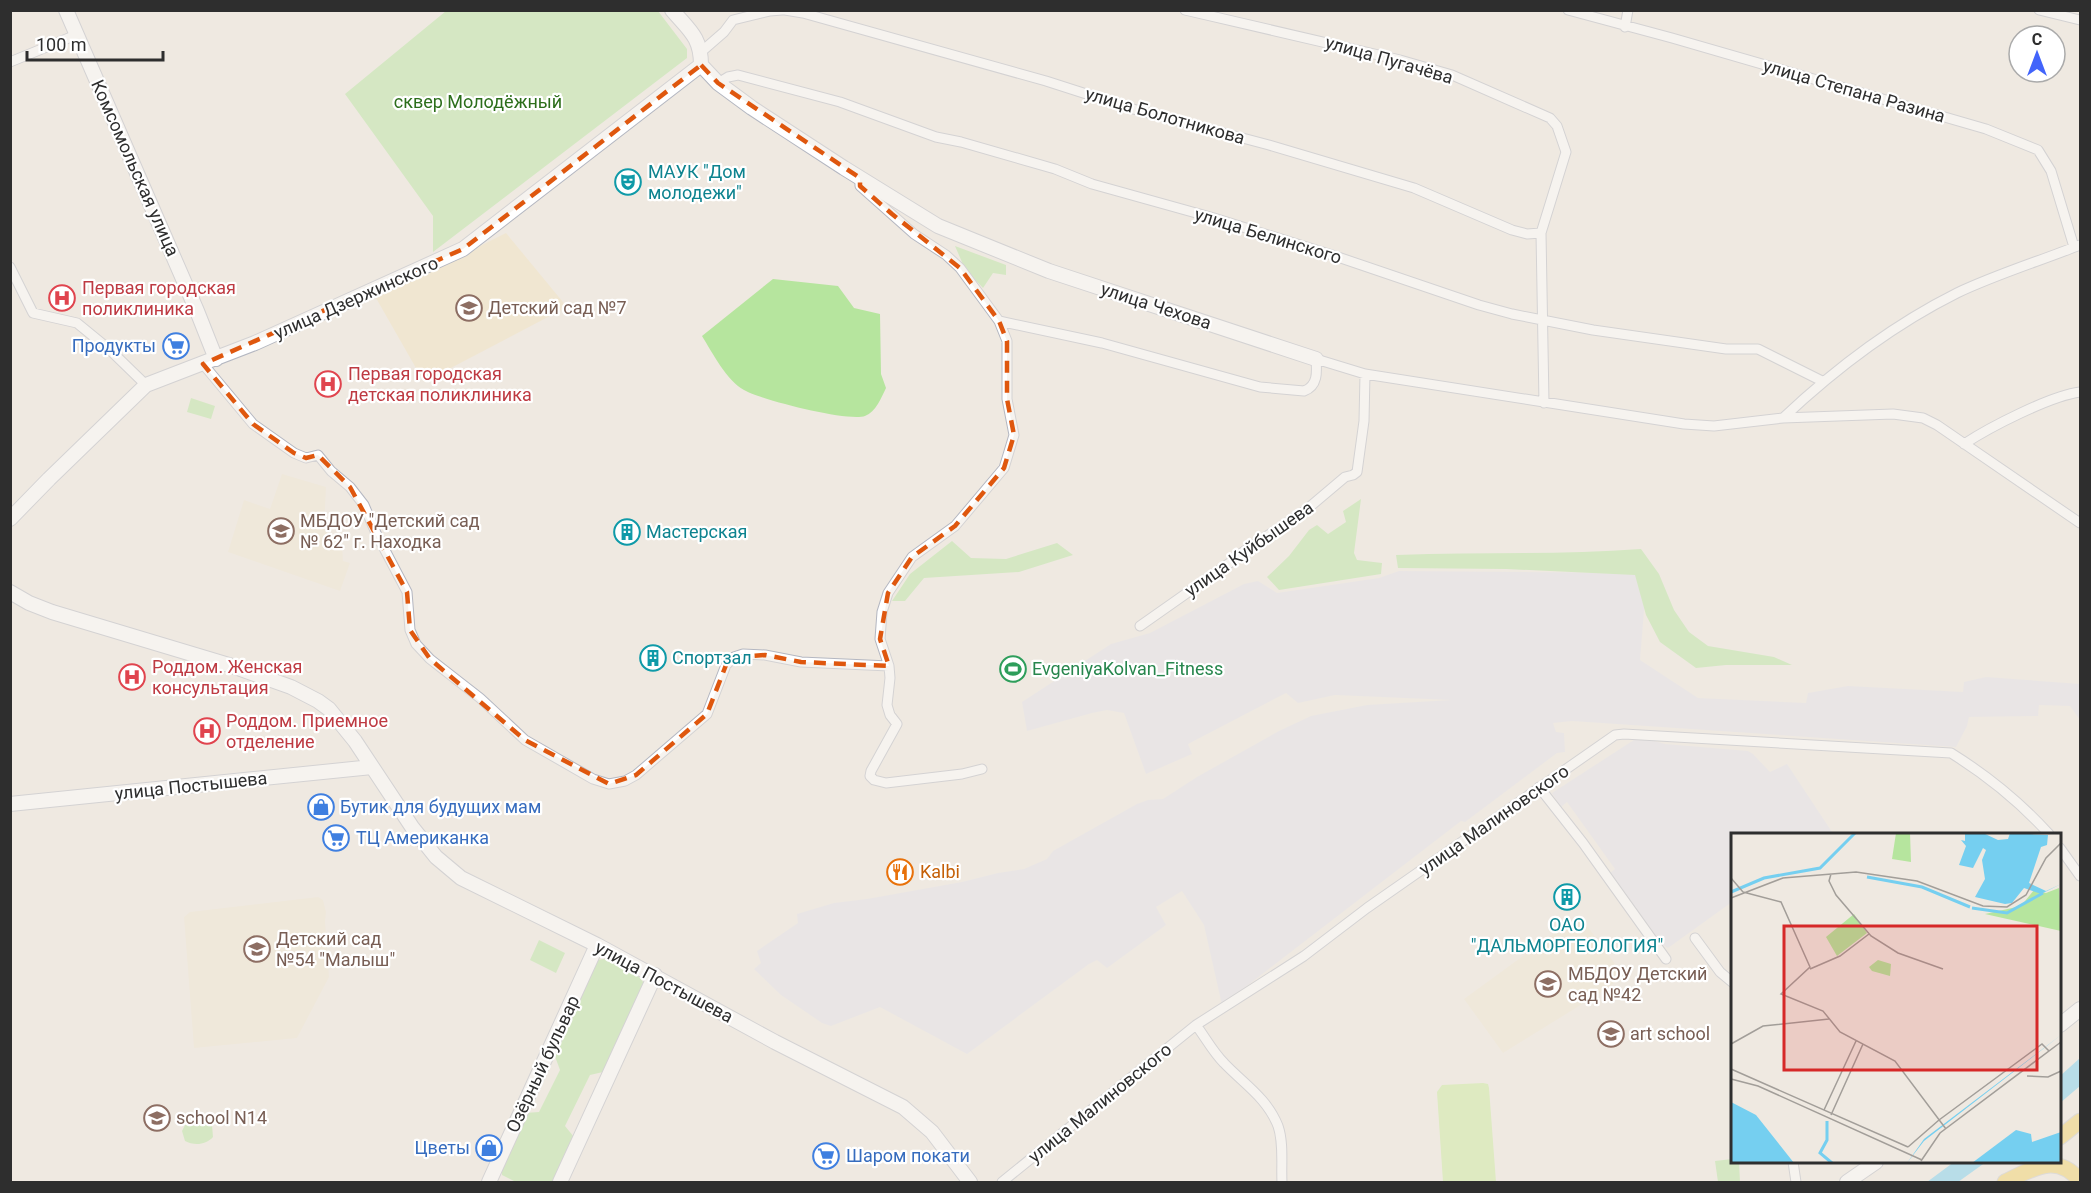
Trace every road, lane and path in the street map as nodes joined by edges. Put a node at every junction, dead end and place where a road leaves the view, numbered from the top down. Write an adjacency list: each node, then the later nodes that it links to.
1 (66, 10): 10 (street, Комсомольская улица)
2 (672, 10): 11 (street, улица Чехова)
3 (783, 10): 11 (street, улица Болотникова); 15 (street, улица Болотникова)
4 (1185, 10): 15 (street, улица Пугачёва)
5 (1568, 10): 9 (street, улица Степана Разина)
6 (1628, 10): 9 (street)
7 (2039, 10): 8 (street)
8 (2080, 20)
9 (1624, 27): 16 (street, улица Степана Разина)
10 (76, 35): 12 (street); 21 (street, Комсомольская улица)
11 (701, 58): 13 (street, улица Чехова); 21 (street, улица Дзержинского)
12 (10, 62)
13 (718, 83): 14 (street, улица Чехова); 18 (street, улица Белинского)
14 (860, 178): 19 (street); 20 (street, улица Чехова)
15 (1541, 233): 18 (street)
16 (2077, 246): 23 (street)
17 (10, 267): 24 (street)
18 (1542, 319): 23 (street, улица Белинского); 26 (street)
19 (999, 321): 20 (street); 33 (street)
20 (1316, 359): 22 (street)
21 (209, 361): 24 (street, улица Дзержинского); 33 (street)
22 (1365, 374): 26 (street); 32 (street, улица Куйбышева)
23 (1822, 381): 27 (street)
24 (146, 385): 29 (street, улица Дзержинского)
25 (2080, 392): 28 (street)
26 (1544, 403): 27 (street)
27 (1784, 418): 28 (street)
28 (1964, 444): 30 (street)
29 (10, 519)
30 (2080, 523)
31 (10, 592): 34 (street, улица Постышева)
32 (1140, 626)
33 (889, 666): 35 (street)
34 (372, 767): 37 (street, улица Постышева); 42 (street, улица Постышева)
35 (982, 769)
36 (1539, 788): 38 (street, улица Малиновского); 43 (street); 48 (street, улица Малиновского)
37 (10, 804)
38 (2048, 833)
39 (2061, 849): 40 (street)
40 (2080, 876)
41 (1695, 938): 45 (street)
42 (597, 945): 44 (street, улица Постышева); 54 (street, Озёрный бульвар)
43 (1666, 958)
44 (655, 975): 56 (street); 57 (street, улица Постышева)
45 (1731, 981)
46 (2080, 1009): 47 (street)
47 (2061, 1024)
48 (1196, 1025): 58 (street, улица Малиновского); 59 (street)
49 (2079, 1122): 50 (main road)
50 (2061, 1138)
51 (1793, 1163): 60 (street)
52 (1873, 1163): 61 (street)
53 (2030, 1169): 55 (main road); 62 (main road); 63 (main road)
54 (494, 1181)
55 (2080, 1181)
56 (560, 1182)
57 (970, 1182)
58 (1002, 1182)
59 (1282, 1182)
60 (1796, 1182)
61 (1847, 1182)
62 (1998, 1182)
63 (2005, 1182)

